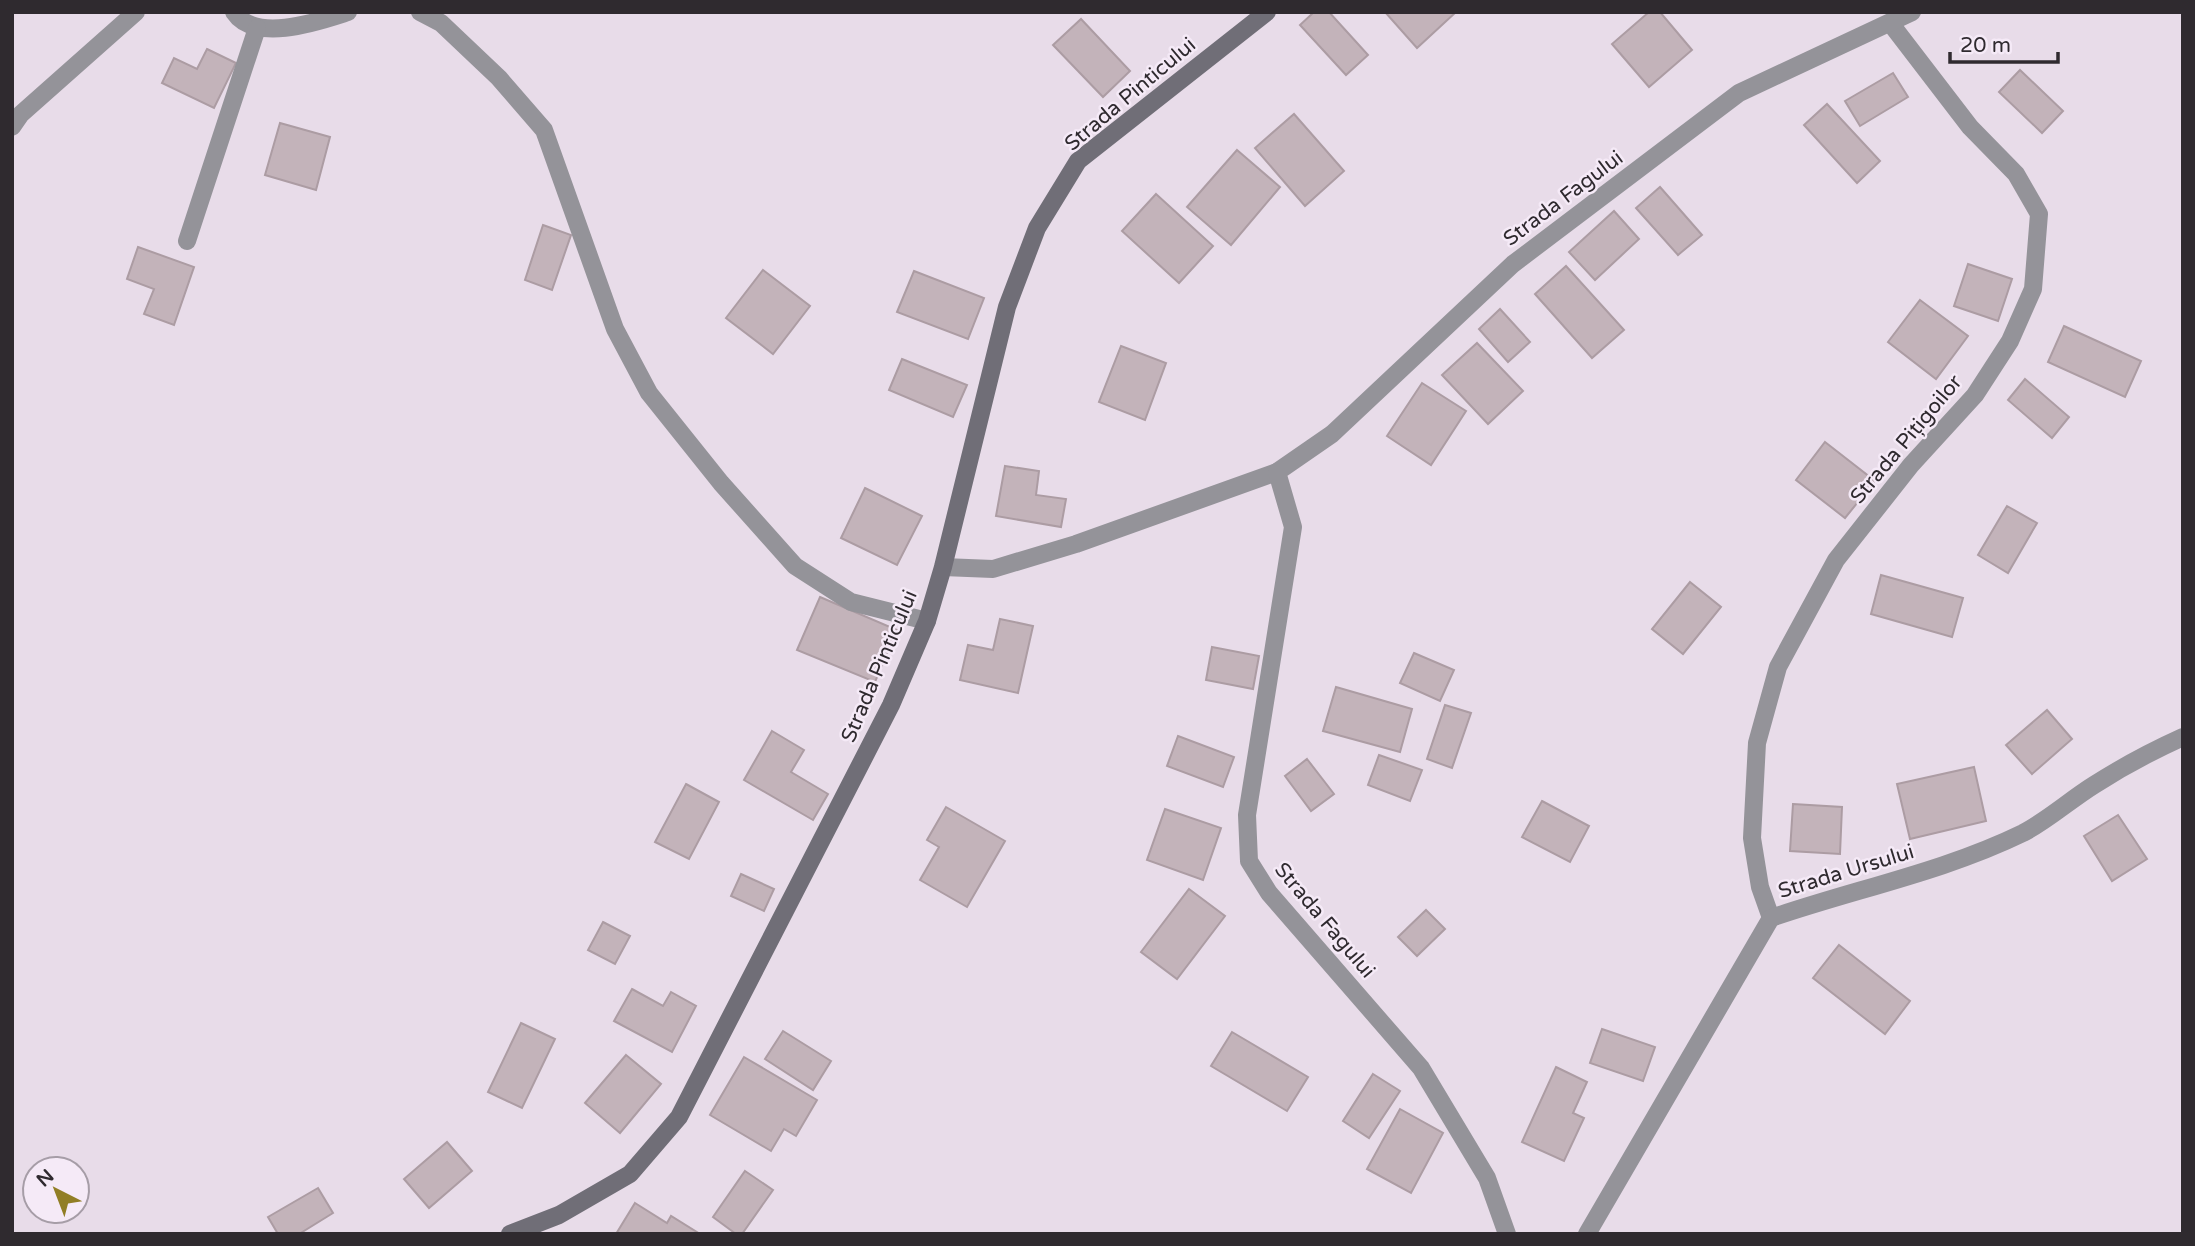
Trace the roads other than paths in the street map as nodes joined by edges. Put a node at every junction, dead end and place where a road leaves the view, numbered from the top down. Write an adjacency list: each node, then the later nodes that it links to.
1 (136, 12): 9 (street)
2 (234, 12): 8 (street)
3 (348, 12): 8 (street)
4 (420, 12): 13 (street)
5 (1267, 12): 12 (main road, Strada Pinticului)
6 (1912, 12): 7 (street, Strada Fagului)
7 (1891, 23): 11 (street, Strada Fagului); 15 (street, Strada Pițigoilor)
8 (257, 28): 10 (street)
9 (12, 127)
10 (187, 240)
11 (1277, 472): 12 (street, Strada Fagului); 17 (street, Strada Fagului)
12 (943, 568): 13 (main road, Strada Pinticului)
13 (927, 621): 16 (main road, Strada Pinticului)
14 (2183, 737): 15 (street, Strada Ursului)
15 (1771, 918): 18 (street, Strada Ursului)
16 (510, 1234)
17 (1507, 1234)
18 (1587, 1234)

